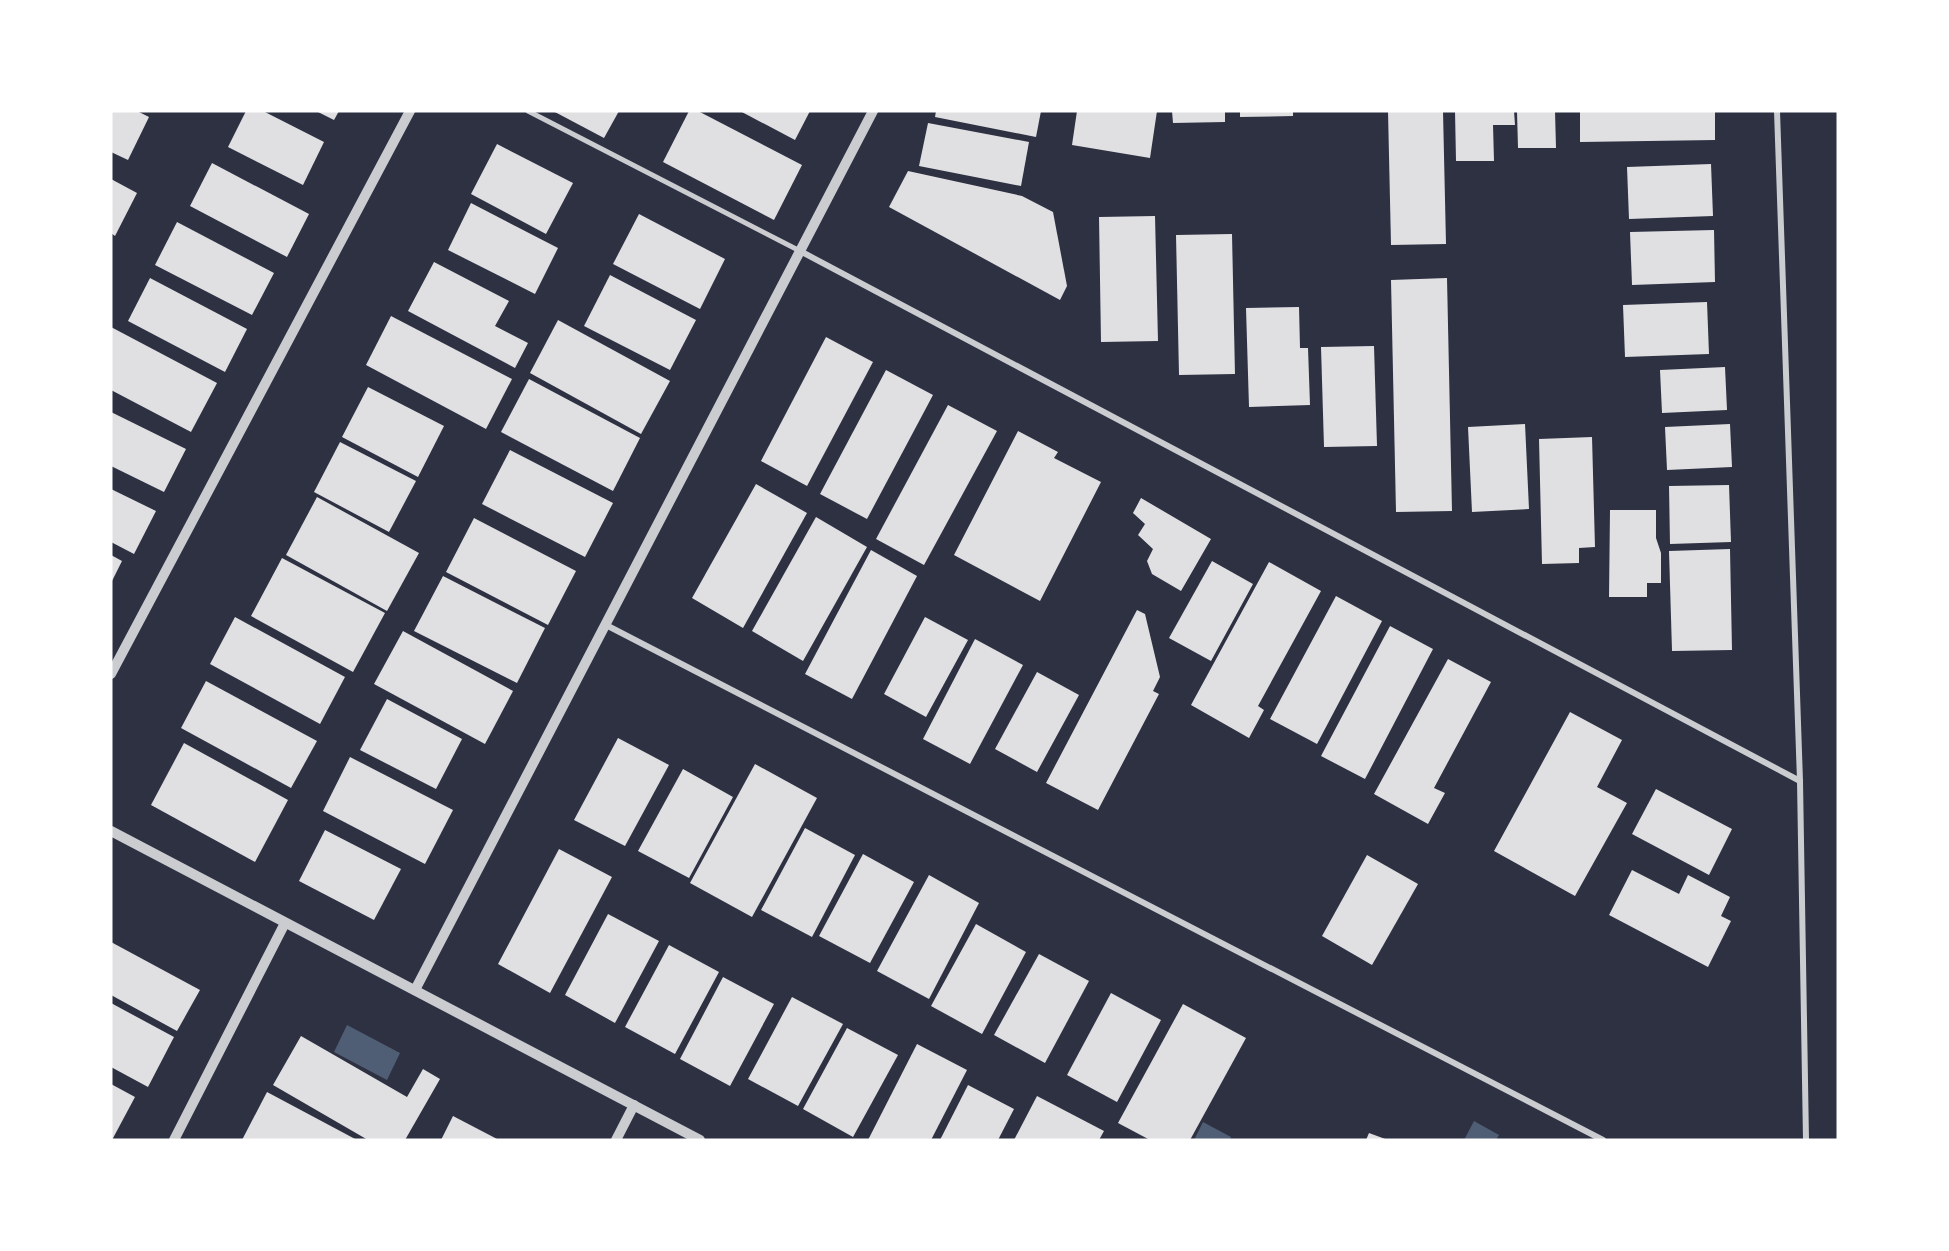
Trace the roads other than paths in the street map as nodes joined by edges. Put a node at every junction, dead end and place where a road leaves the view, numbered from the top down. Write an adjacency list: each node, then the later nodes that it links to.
1 (411, 111): 7 (street)
2 (528, 111): 5 (street)
3 (873, 111): 5 (street)
4 (1777, 111): 8 (street)
5 (800, 251): 6 (street); 8 (street)
6 (606, 625): 11 (street); 16 (street)
7 (111, 674)
8 (1800, 781): 17 (street)
9 (111, 831): 10 (street)
10 (285, 922): 11 (street); 13 (street)
11 (415, 990): 12 (street)
12 (634, 1105): 14 (street); 15 (street)
13 (174, 1140)
14 (616, 1140)
15 (700, 1140)
16 (1603, 1140)
17 (1806, 1140)

